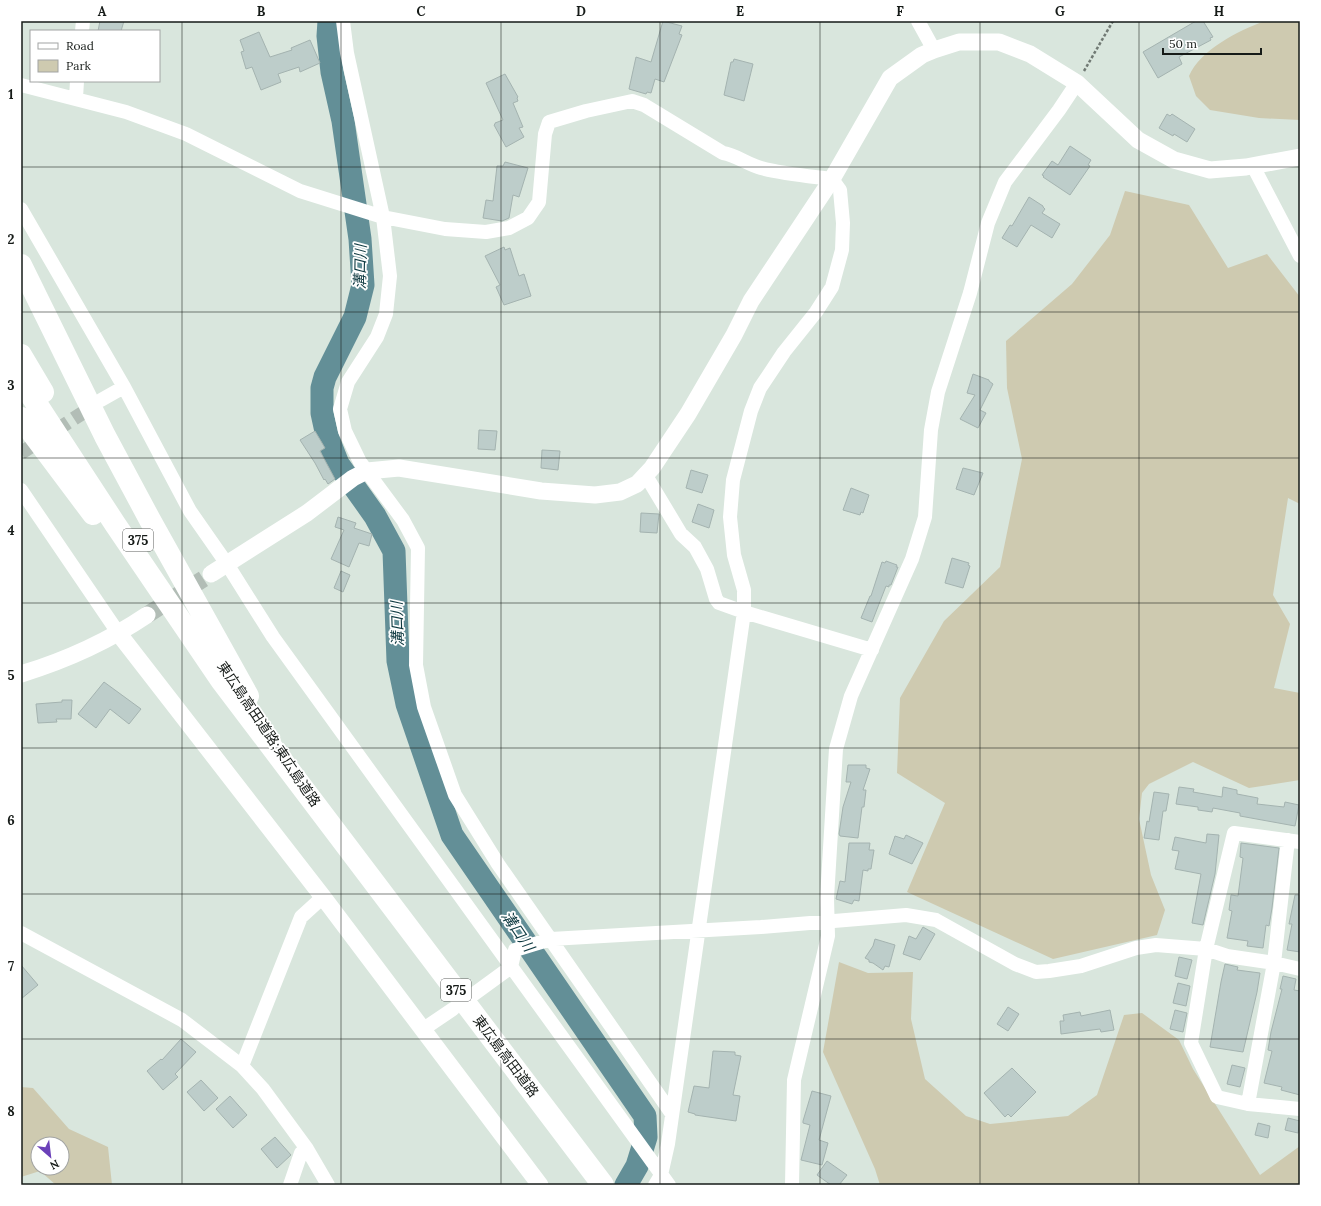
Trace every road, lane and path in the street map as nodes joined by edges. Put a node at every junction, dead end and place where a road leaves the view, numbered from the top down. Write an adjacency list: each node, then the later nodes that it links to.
1 (343, 21): 13 (street)
2 (918, 21): 4 (street)
3 (1113, 21): 6 (path)
4 (934, 50): 6 (street); 11 (street)
5 (77, 82): 8 (street)
6 (1077, 83): 10 (street); 29 (street)
7 (21, 85): 8 (street)
8 (76, 98): 13 (street)
9 (1300, 157): 10 (street)
10 (1253, 166): 14 (street)
11 (832, 178): 13 (street); 22 (street); 26 (street)
12 (21, 209): 18 (street)
13 (383, 217): 21 (street)
14 (1300, 256)
15 (21, 266): 32 (highway)
16 (21, 355): 32 (highway, 東広島高田道路;東広島道路 / 375)
17 (21, 380): 31 (highway, 東広島高田道路;東広島道路 / 375)
18 (124, 387): 19 (street); 24 (street)
19 (101, 400)
20 (21, 418): 31 (highway)
21 (367, 471): 22 (street); 24 (street); 39 (street)
22 (645, 474): 26 (street)
23 (21, 490): 28 (street)
24 (227, 564): 25 (street); 42 (street)
25 (211, 574)
26 (744, 612): 29 (street); 37 (street)
27 (147, 615): 28 (street)
28 (119, 634): 30 (street); 35 (street)
29 (872, 650): 36 (street)
30 (21, 674)
31 (221, 680): 33 (highway, 東広島高田道路;東広島道路 / 375)
32 (261, 720): 33 (highway, 東広島高田道路;東広島道路 / 375)
33 (322, 812): 52 (highway, 東広島高田道路 / 375)
34 (1294, 841): 40 (street); 41 (street)
35 (323, 897): 46 (street); 47 (street)
36 (827, 922): 37 (street); 40 (street); 57 (street)
37 (698, 931): 39 (street); 50 (street)
38 (21, 933): 47 (street)
39 (551, 939): 42 (street); 50 (street)
40 (1206, 949): 41 (street); 48 (street)
41 (1274, 963): 43 (street); 48 (street)
42 (512, 967): 44 (street); 53 (street)
43 (1300, 969)
44 (474, 994)
45 (453, 1009): 46 (street)
46 (422, 1030): 56 (street)
47 (242, 1066): 51 (street)
48 (1248, 1104): 49 (street)
49 (1300, 1109)
50 (672, 1114): 53 (street)
51 (307, 1149): 54 (street); 55 (street)
52 (596, 1177)
53 (662, 1182)
54 (290, 1185)
55 (328, 1185)
56 (540, 1185)
57 (792, 1185)

